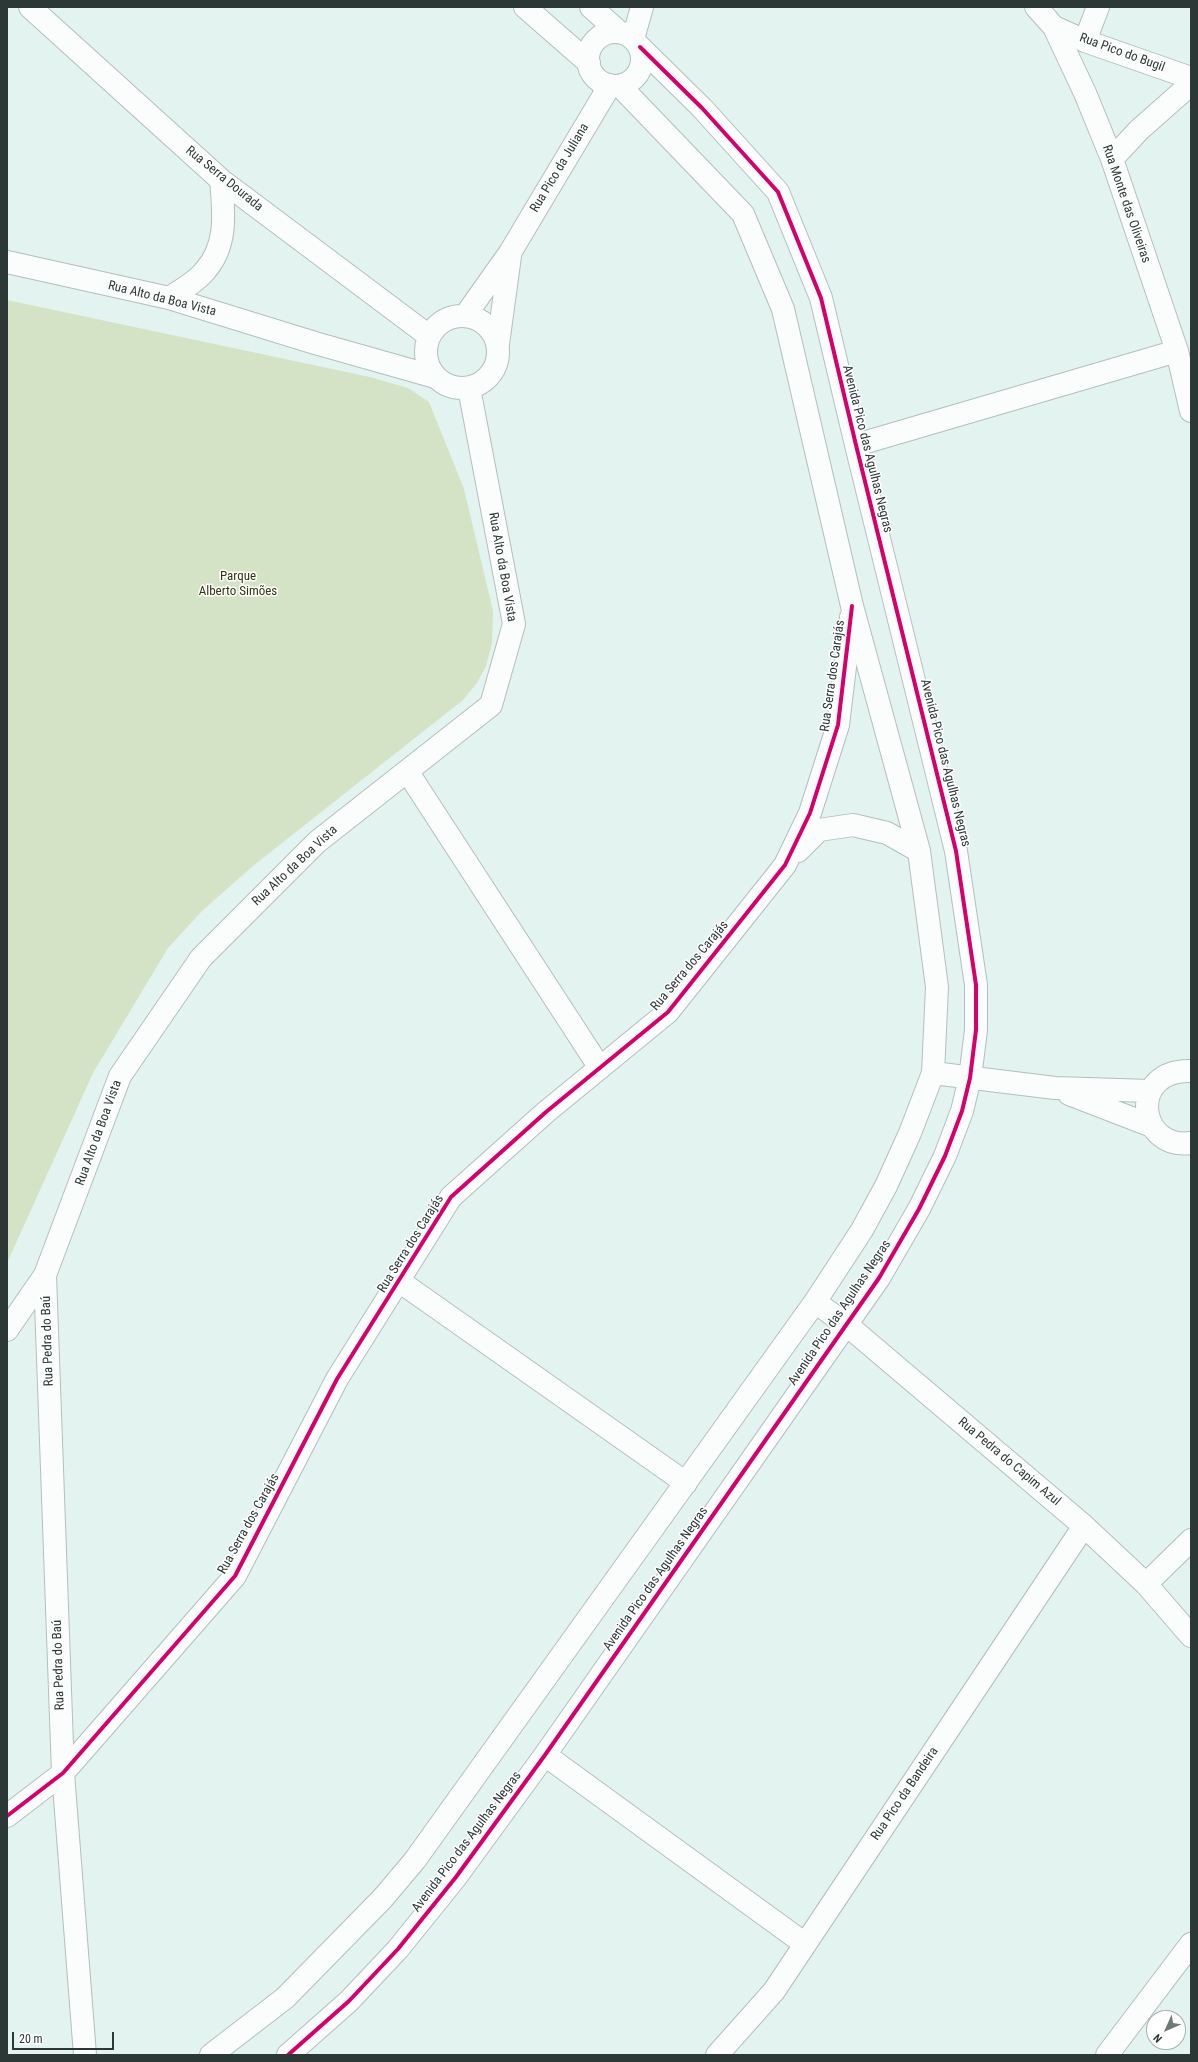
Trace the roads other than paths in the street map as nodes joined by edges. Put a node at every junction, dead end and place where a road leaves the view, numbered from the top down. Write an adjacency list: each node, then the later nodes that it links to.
1 (30, 7): 15 (street, Rua Serra Dourada)
2 (525, 7): 10 (street)
3 (591, 7): 8 (street, Avenida Pico das Agulhas Negras)
4 (642, 7): 8 (street)
5 (1036, 7): 7 (street, Rua Monte das Oliveiras)
6 (1098, 7): 9 (street)
7 (1054, 27): 9 (street, Rua Pico do Bugil); 14 (street, Rua Monte das Oliveiras)
8 (631, 39): 10 (street); 13 (street); 27 (street, Avenida Pico das Agulhas Negras)
9 (1085, 41): 11 (street, Rua Pico do Bugil)
10 (589, 63): 13 (street)
11 (1191, 78)
12 (1191, 84): 14 (street)
13 (615, 85): 16 (street, Rua Pico da Juliana); 28 (street, Avenida Pico das Agulhas Negras)
14 (1112, 159): 23 (street, Rua Monte das Oliveiras)
15 (221, 180): 18 (street); 22 (street, Rua Serra Dourada)
16 (511, 251): 19 (street, Rua Pico da Juliana); 21 (street, Rua Pico da Juliana)
17 (7, 262): 18 (street, Rua Alto da Boa Vista)
18 (169, 298): 20 (street, Rua Alto da Boa Vista)
19 (465, 316): 21 (street); 22 (street)
20 (315, 343): 22 (street, Rua Alto da Boa Vista); 24 (street, Rua Alto da Boa Vista)
21 (498, 344): 25 (street)
22 (428, 345): 24 (street)
23 (1177, 351): 26 (street, Rua Monte das Oliveiras); 27 (street)
24 (435, 377): 25 (street)
25 (469, 388): 29 (street, Rua Alto da Boa Vista)
26 (1191, 411)
27 (856, 445): 35 (street, Avenida Pico das Agulhas Negras)
28 (852, 606): 30 (street, Avenida Pico das Agulhas Negras); 31 (street, Rua Serra dos Carajás)
29 (407, 771): 32 (street); 40 (street, Rua Alto da Boa Vista)
30 (919, 851): 31 (street); 34 (street, Avenida Pico das Agulhas Negras)
31 (785, 865): 32 (street, Rua Serra dos Carajás)
32 (600, 1068): 41 (street, Rua Serra dos Carajás)
33 (1191, 1071): 37 (street)
34 (933, 1073): 35 (street); 42 (street, Avenida Pico das Agulhas Negras)
35 (970, 1078): 36 (street); 43 (street, Avenida Pico das Agulhas Negras)
36 (1055, 1088): 37 (street); 38 (street)
37 (1150, 1091): 38 (street)
38 (1152, 1126): 39 (street)
39 (1188, 1147)
40 (45, 1275): 44 (street, Rua Alto da Boa Vista); 51 (street, Rua Pedra do Baú)
41 (399, 1281): 45 (street); 51 (street, Rua Serra dos Carajás)
42 (816, 1302): 43 (street, Rua Pedra do Capim Azul); 45 (street, Avenida Pico das Agulhas Negras)
43 (847, 1324): 46 (street, Rua Pedra do Capim Azul); 50 (street, Avenida Pico das Agulhas Negras)
44 (7, 1330)
45 (686, 1483): 56 (street, Avenida Pico das Agulhas Negras)
46 (1084, 1526): 48 (street, Rua Pedra do Capim Azul); 53 (street, Rua Pico da Bandeira)
47 (1191, 1540): 48 (street)
48 (1146, 1584): 49 (street, Rua Pedra do Capim Azul)
49 (1191, 1636)
50 (545, 1755): 53 (street); 57 (street, Avenida Pico das Agulhas Negras)
51 (64, 1773): 52 (street, Rua Serra dos Carajás); 55 (street, Rua Pedra do Baú)
52 (7, 1816)
53 (805, 1944): 58 (street, Rua Pico da Bandeira)
54 (1191, 1944): 59 (street)
55 (84, 2055)
56 (211, 2055)
57 (288, 2055)
58 (717, 2055)
59 (1107, 2055)

